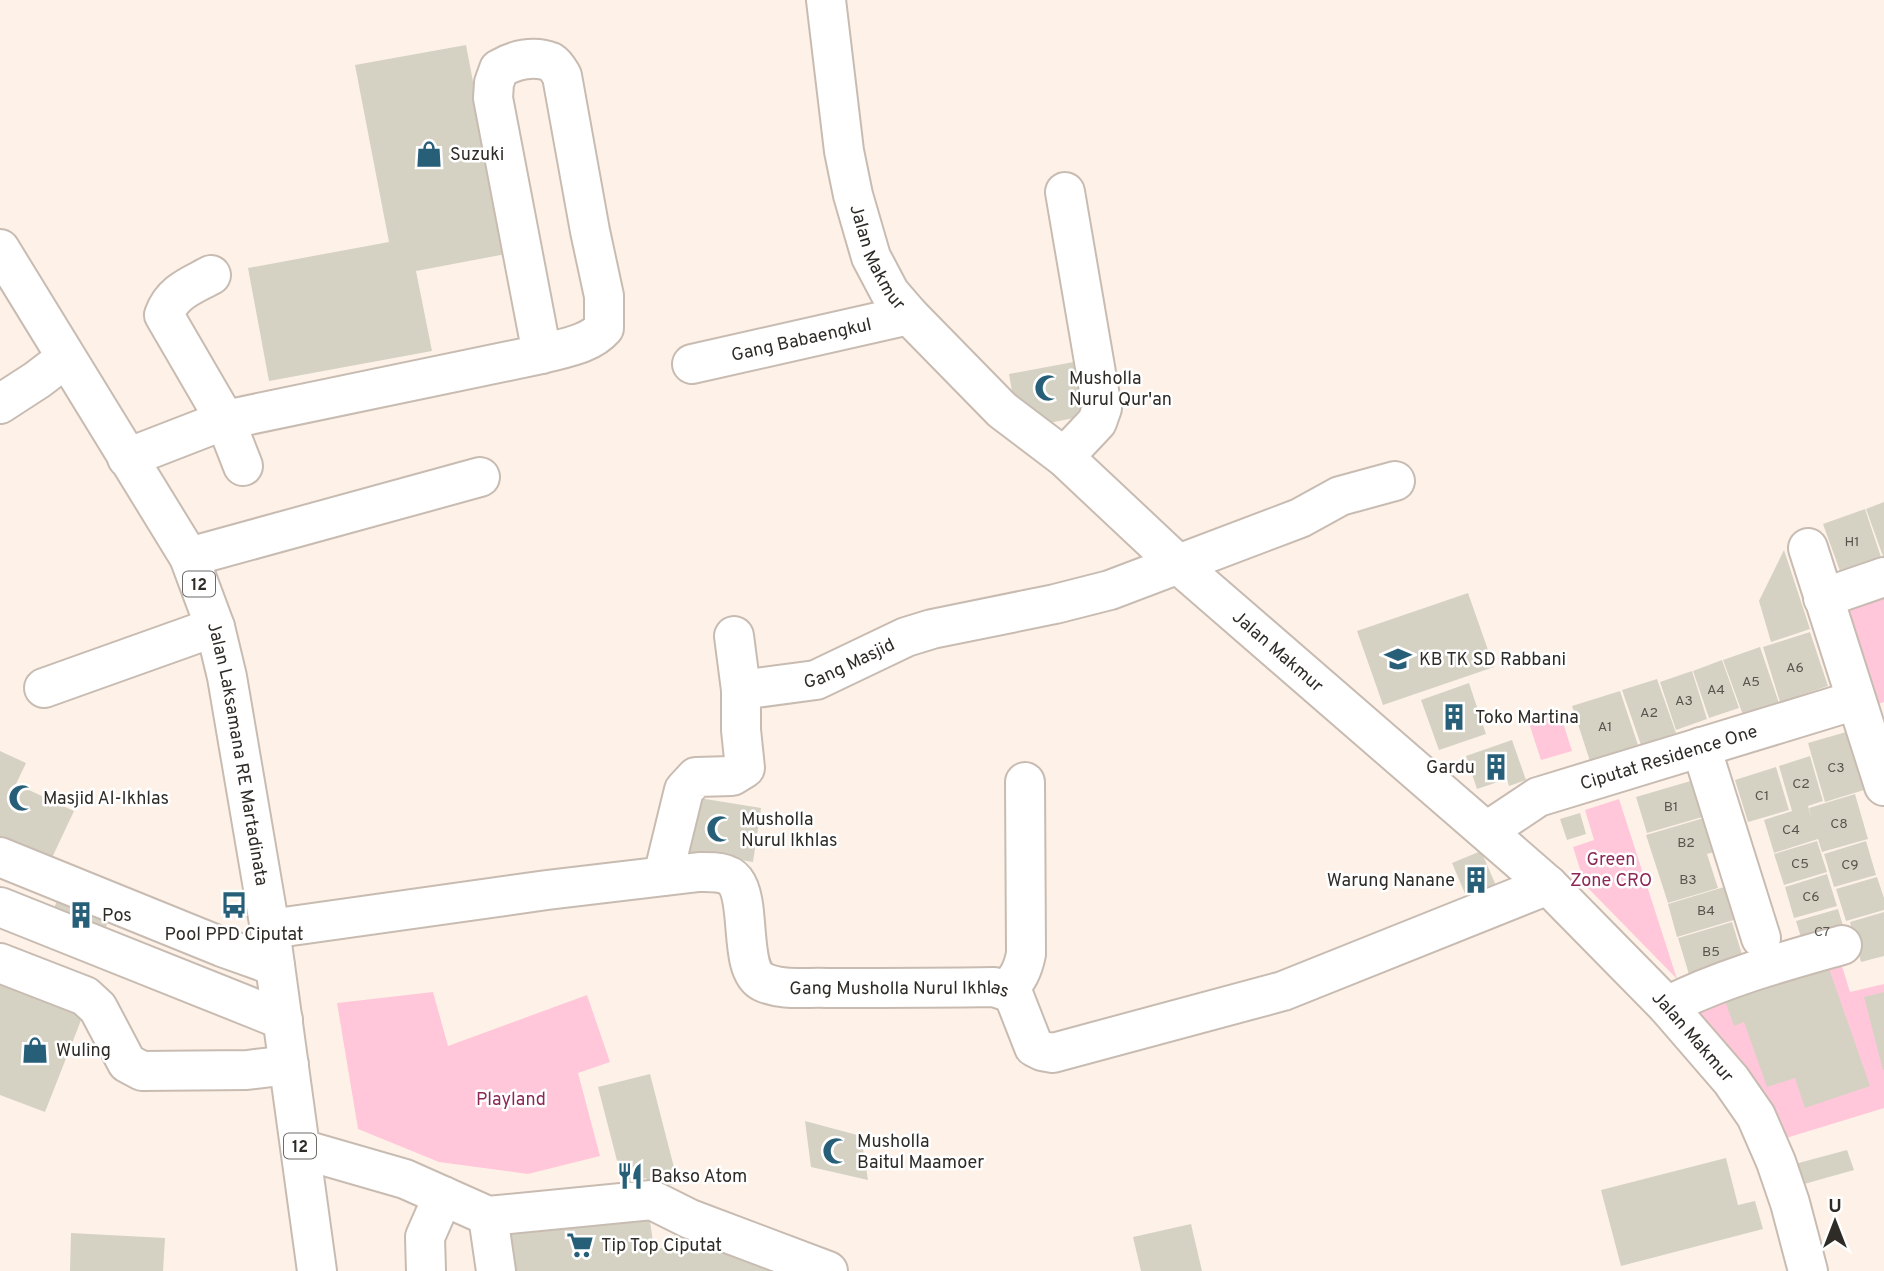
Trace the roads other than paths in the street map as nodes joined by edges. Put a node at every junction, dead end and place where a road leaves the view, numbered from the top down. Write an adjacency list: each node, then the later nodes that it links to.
1 (826, 0): 5 (main road, Jalan Makmur)
2 (1066, 192): 11 (main road)
3 (0, 249): 7 (main road, Jalan Laksamana RE Martadinata / 12)
4 (211, 275): 10 (main road)
5 (909, 316): 8 (main road, Gang Babaengkul); 11 (main road, Jalan Makmur)
6 (542, 354): 6 (main road); 10 (main road)
7 (66, 358): 9 (main road); 12 (main road, Jalan Laksamana RE Martadinata / 12)
8 (692, 364)
9 (0, 404)
10 (225, 420): 12 (main road); 13 (main road)
11 (1064, 457): 18 (main road, Jalan Makmur)
12 (127, 458): 17 (main road, Jalan Laksamana RE Martadinata / 12)
13 (243, 466)
14 (480, 477): 17 (main road)
15 (1395, 481): 18 (main road, Gang Masjid)
16 (1808, 548): 20 (main road)
17 (189, 557): 21 (main road, Jalan Laksamana RE Martadinata / 12)
18 (1179, 565): 24 (main road, Gang Masjid); 29 (main road, Jalan Makmur)
19 (1884, 577): 20 (main road)
20 (1824, 598): 25 (main road)
21 (215, 627): 23 (main road); 37 (main road, Jalan Laksamana RE Martadinata / 12)
22 (734, 636): 24 (main road)
23 (44, 688)
24 (741, 690): 31 (main road)
25 (1868, 716): 26 (main road, Ciputat Residence One); 28 (main road)
26 (1701, 747): 29 (main road, Ciputat Residence One); 34 (main road)
27 (1025, 782): 40 (main road)
28 (1884, 786)
29 (1487, 831): 32 (main road, Jalan Makmur)
30 (0, 857): 36 (main road)
31 (663, 876): 37 (main road, Gang Musholla Nurul Ikhlas); 40 (main road, Gang Musholla Nurul Ikhlas)
32 (1548, 885): 40 (main road, Gang Musholla Nurul Ikhlas); 41 (main road, Jalan Makmur)
33 (0, 907): 39 (main road)
34 (1761, 938)
35 (1842, 945): 41 (main road)
36 (222, 947): 37 (main road); 39 (main road)
37 (273, 948): 42 (main road, Jalan Laksamana RE Martadinata / 12)
38 (0, 963): 43 (main road)
39 (206, 988): 42 (main road)
40 (1006, 991)
41 (1667, 1006): 51 (main road, Jalan Makmur)
42 (283, 1020): 43 (main road, Jalan Laksamana RE Martadinata / 12)
43 (289, 1065): 44 (main road, Jalan Laksamana RE Martadinata / 12)
44 (301, 1149): 45 (main road); 47 (main road, Jalan Laksamana RE Martadinata / 12)
45 (443, 1196): 46 (main road); 48 (main road)
46 (488, 1216): 49 (main road); 50 (main road)
47 (317, 1271)
48 (426, 1271)
49 (496, 1271)
50 (828, 1271)
51 (1808, 1271)

